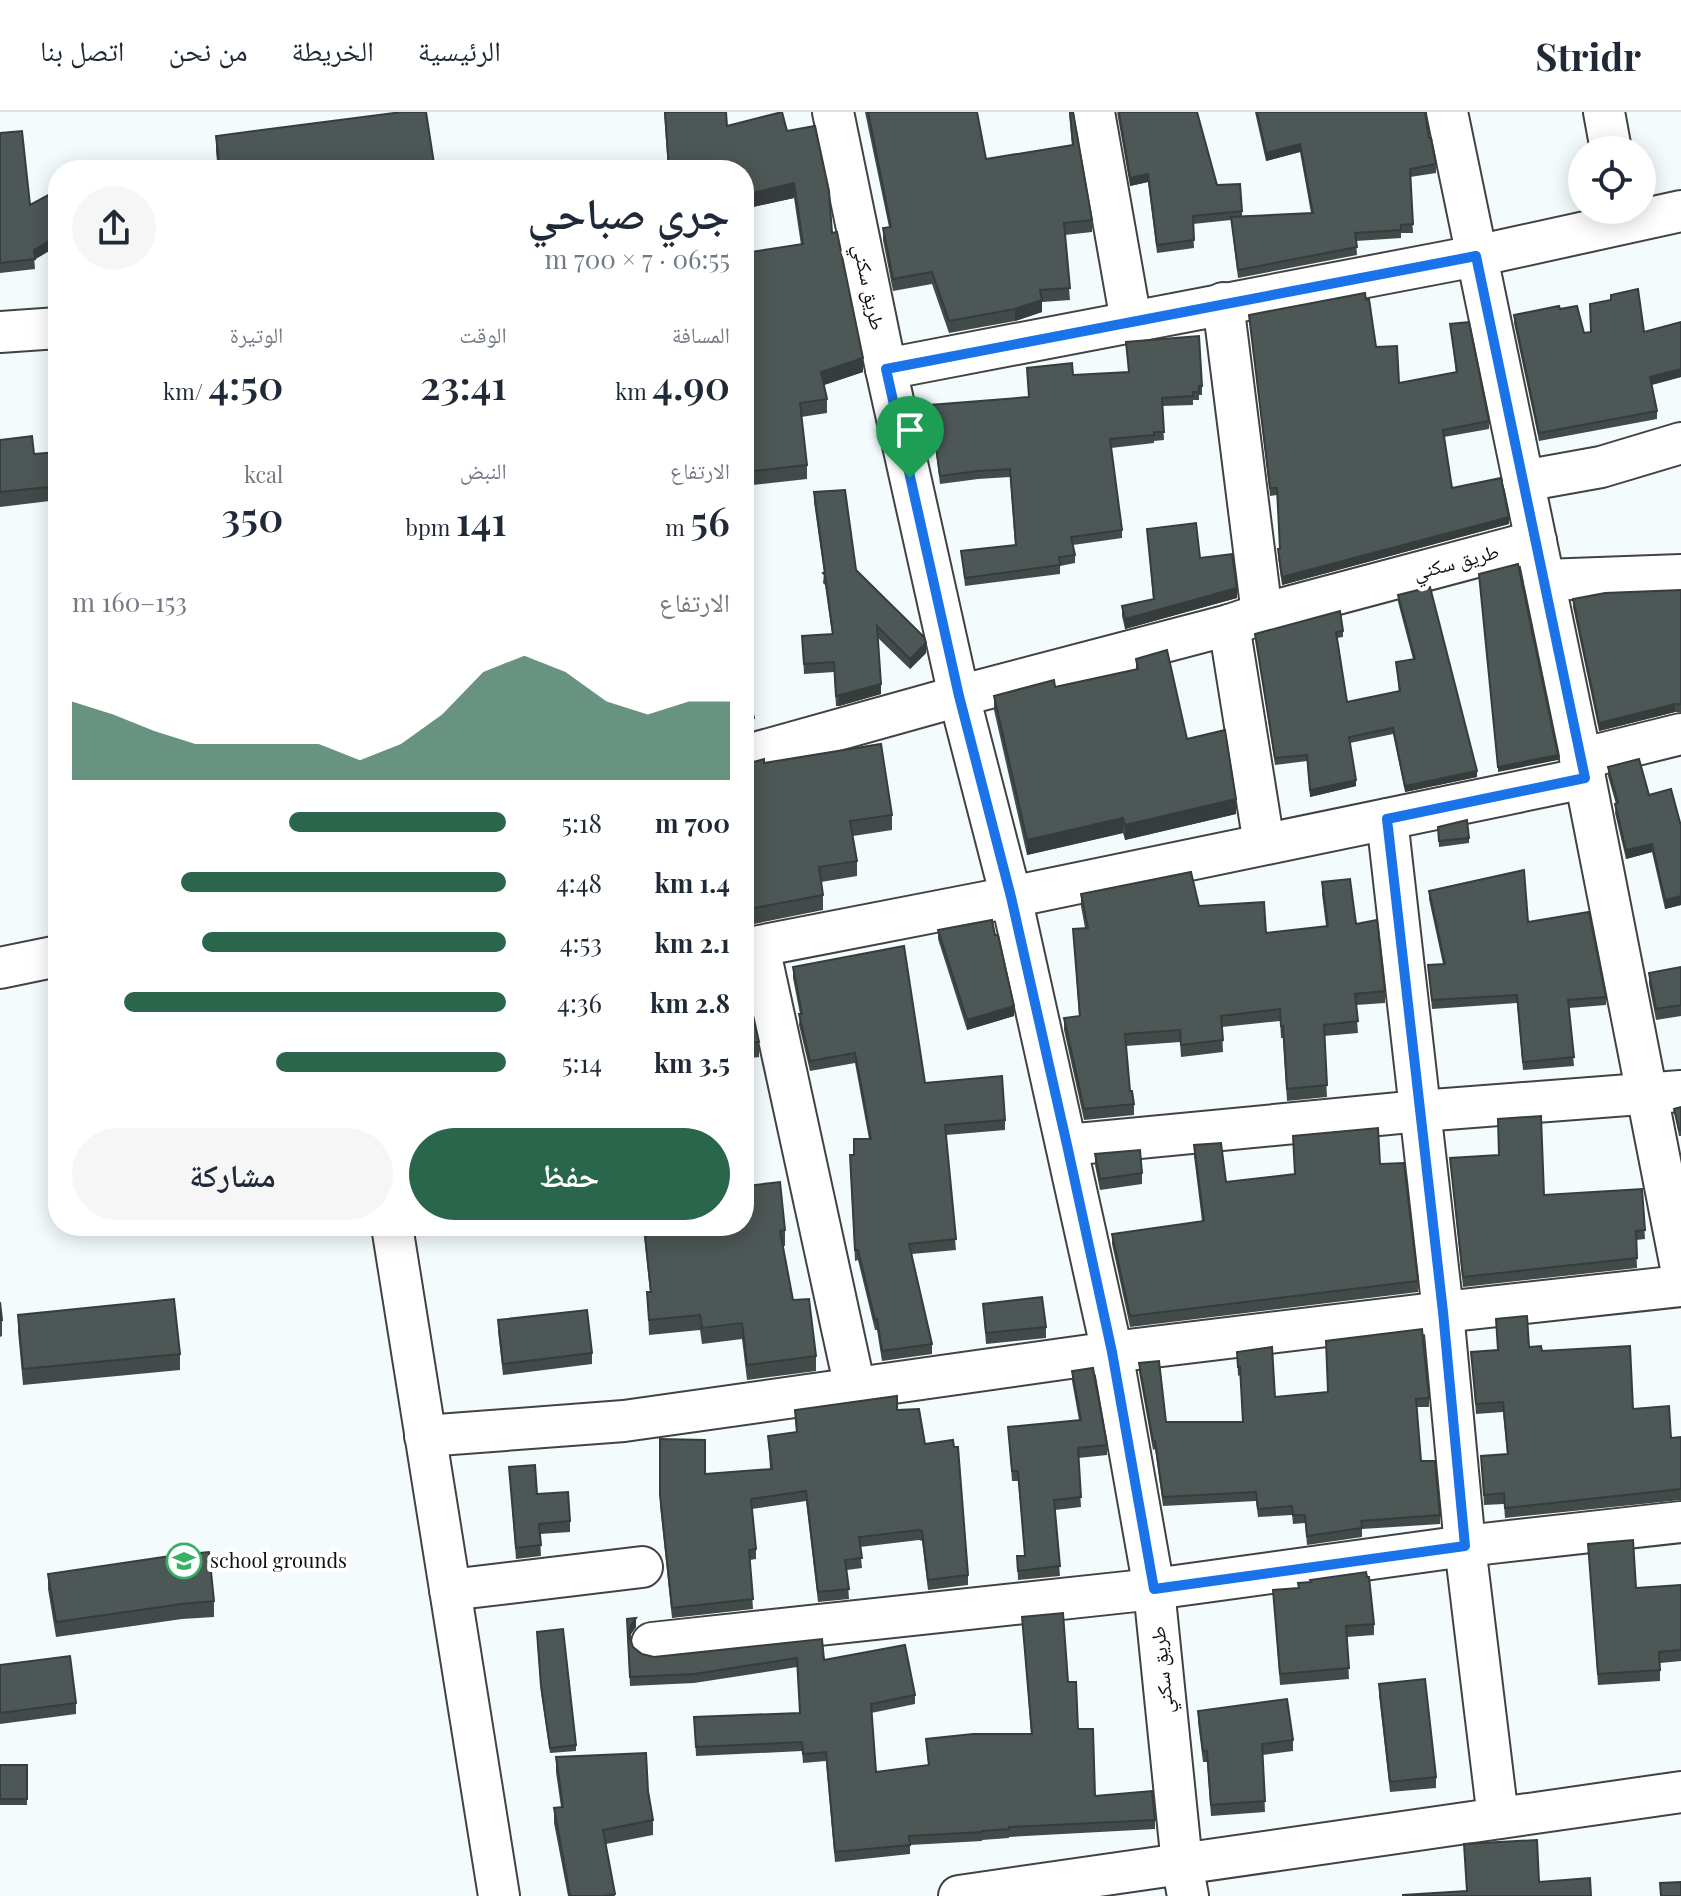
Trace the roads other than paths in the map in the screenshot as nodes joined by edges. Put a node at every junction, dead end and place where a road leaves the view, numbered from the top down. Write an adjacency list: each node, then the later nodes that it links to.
1 (833, 112): 14 (street, طريق سكني)
2 (1094, 112): 11 (street)
3 (1447, 112): 9 (street)
4 (1604, 112): 5 (street)
5 (1608, 136)
6 (1681, 211): 7 (street)
7 (1656, 213)
8 (1593, 224): 9 (street)
9 (1476, 256): 10 (street); 16 (street)
10 (1223, 303): 11 (street); 20 (street)
11 (1131, 321): 14 (street)
12 (48, 329): 13 (street)
13 (0, 332)
14 (886, 369): 21 (street, طريق سكني)
15 (1681, 443): 16 (street)
16 (1523, 481): 17 (street)
17 (1536, 541): 19 (street); 20 (street, طريق سكني)
18 (1681, 575): 19 (street)
19 (1544, 580): 24 (street)
20 (1246, 619): 21 (street, طريق سكني); 26 (street)
21 (959, 696): 23 (street, طريق سكني); 27 (street, طريق سكني)
22 (1681, 734): 24 (street)
23 (754, 753)
24 (1583, 768): 25 (street); 32 (street)
25 (1387, 819): 26 (street); 33 (street)
26 (1264, 844): 27 (street)
27 (1011, 897): 28 (street); 34 (street, طريق سكني)
28 (754, 948)
29 (754, 957): 40 (street)
30 (48, 958): 31 (street)
31 (0, 968)
32 (1665, 1093): 33 (street); 36 (street)
33 (1420, 1111): 34 (street); 38 (street)
34 (1067, 1145): 39 (street, طريق سكني)
35 (394, 1236): 41 (street)
36 (1681, 1268)
37 (1681, 1286): 38 (street)
38 (1443, 1312): 39 (street); 43 (street)
39 (1112, 1352): 40 (street); 45 (street, طريق سكني)
40 (855, 1388): 41 (street)
41 (425, 1436): 46 (street)
42 (1681, 1522): 43 (street)
43 (1465, 1546): 45 (street); 49 (street)
44 (642, 1567): 46 (street)
45 (1154, 1589): 47 (street); 50 (street, طريق سكني)
46 (450, 1590): 51 (street)
47 (652, 1643)
48 (1681, 1792): 49 (street)
49 (1498, 1818): 50 (street)
50 (1185, 1880): 52 (street)
51 (499, 1896)
52 (959, 1896)

